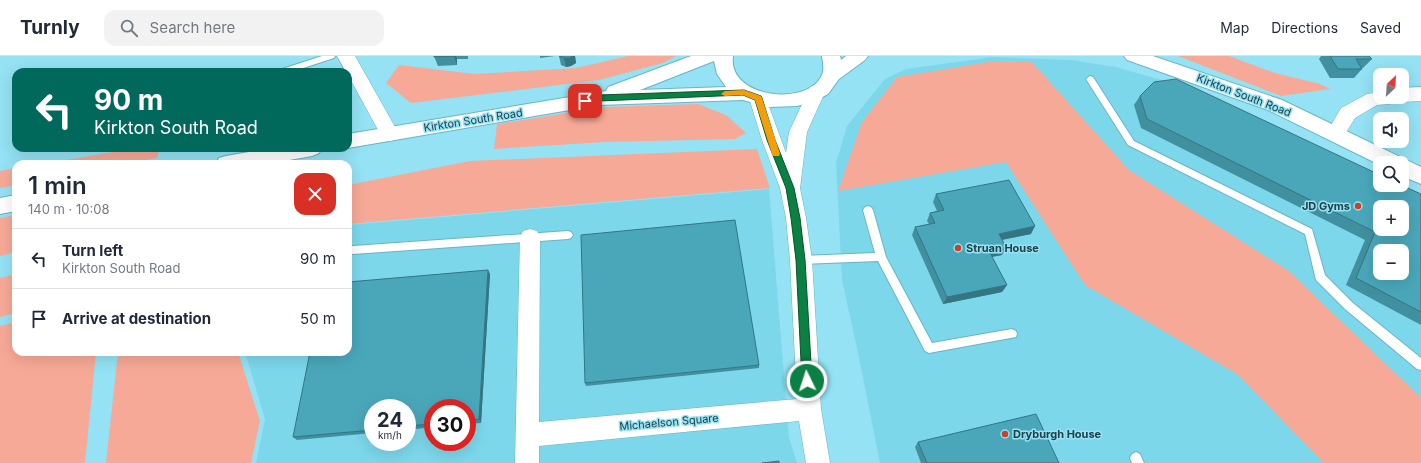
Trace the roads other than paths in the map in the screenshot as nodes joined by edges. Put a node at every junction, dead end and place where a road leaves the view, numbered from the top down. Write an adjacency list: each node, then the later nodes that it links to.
1 (331, 56): 8 (lane)
2 (346, 56): 17 (street)
3 (709, 56): 15 (street, Kirkton South Road)
4 (724, 56): 13 (street)
5 (831, 56): 9 (street)
6 (859, 56): 9 (street)
7 (1133, 56): 18 (street, Kirkton South Road)
8 (294, 68)
9 (831, 75): 11 (street)
10 (1090, 79): 35 (lane)
11 (816, 92): 13 (street, Kirkton South Road); 25 (street)
12 (1421, 94): 14 (street)
13 (751, 95): 15 (street, Kirkton South Road); 25 (street)
14 (1409, 95)
15 (599, 98): 17 (street, Kirkton South Road)
16 (1373, 99): 18 (street)
17 (390, 134): 19 (street, Kirkton South Road)
18 (1335, 134): 21 (street, Kirkton South Road)
19 (352, 141)
20 (290, 152): 22 (street)
21 (1381, 156)
22 (248, 160)
23 (1409, 170): 24 (street)
24 (1421, 176)
25 (790, 188): 33 (street)
26 (12, 204): 27 (street)
27 (0, 206)
28 (868, 210): 32 (lane)
29 (568, 234): 30 (lane)
30 (530, 237): 31 (lane); 37 (street)
31 (353, 250)
32 (881, 257): 33 (lane); 34 (lane)
33 (800, 260): 36 (street)
34 (1012, 334)
35 (1421, 365)
36 (809, 409): 37 (street, Michaelson Square); 39 (street)
37 (528, 434): 38 (street)
38 (527, 463)
39 (818, 463)

